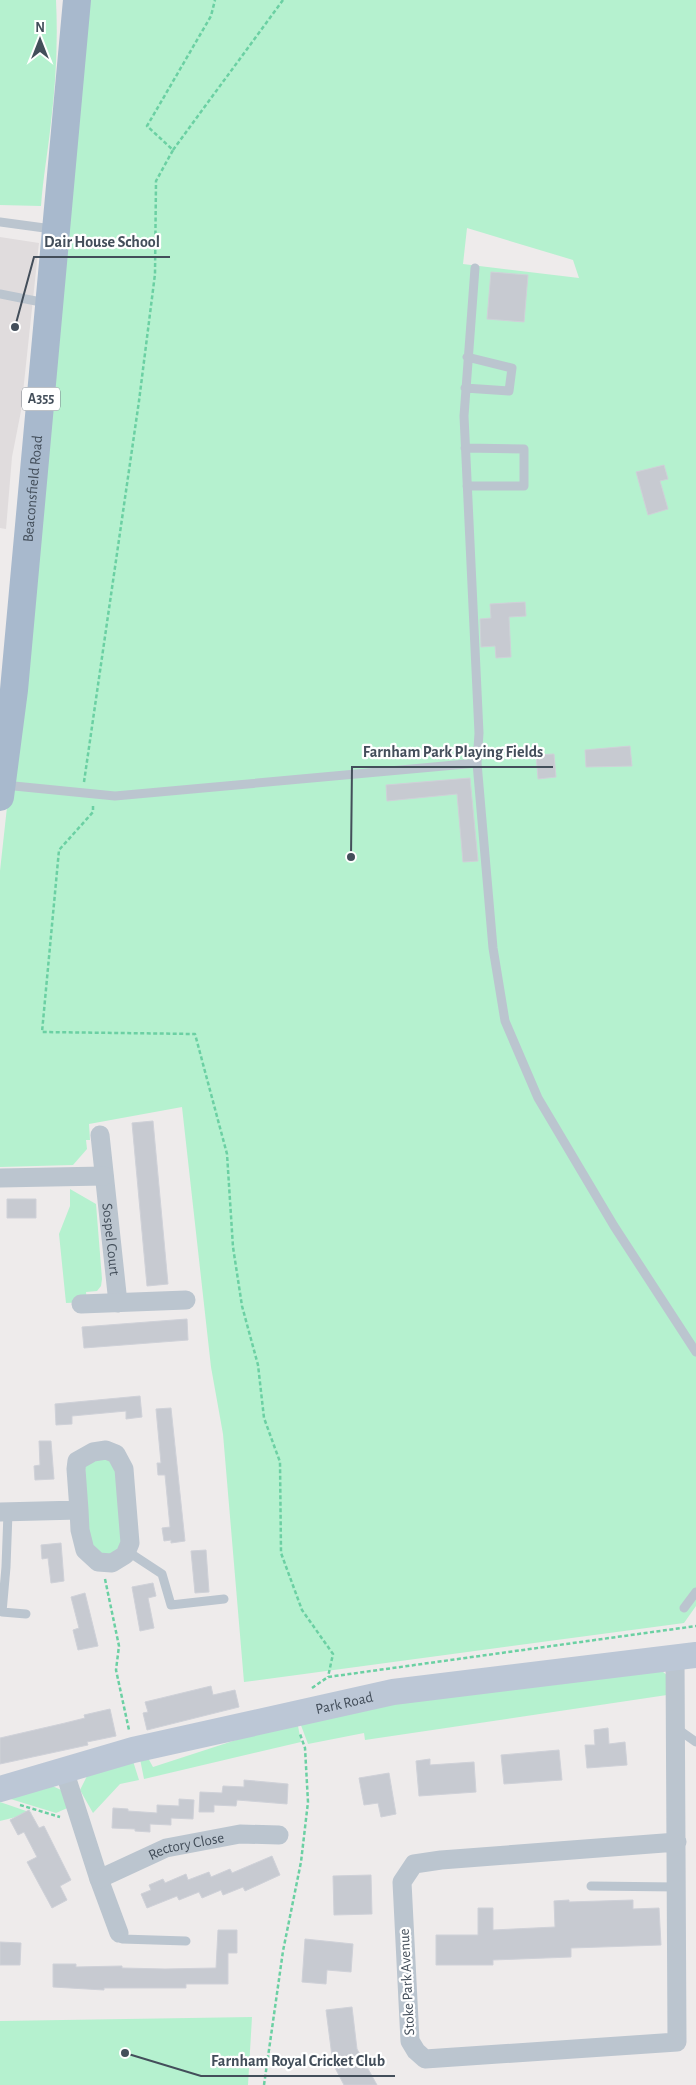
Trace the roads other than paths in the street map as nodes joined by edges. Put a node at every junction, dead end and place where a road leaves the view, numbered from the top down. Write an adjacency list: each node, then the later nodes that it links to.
1 (77, 0): 3 (main road, Beaconsfield Road / A355)
2 (0, 222): 3 (lane)
3 (55, 230): 6 (main road, Beaconsfield Road / A355)
4 (475, 268): 7 (lane)
5 (0, 294): 6 (lane)
6 (49, 304): 11 (main road, Beaconsfield Road / A355)
7 (467, 357): 8 (lane); 8 (lane)
8 (465, 388): 9 (lane)
9 (465, 448): 10 (lane); 10 (lane)
10 (467, 486): 12 (lane)
11 (7, 691): 13 (main road, Beaconsfield Road / A355)
12 (477, 763): 13 (lane); 20 (lane)
13 (1, 791)
14 (100, 1135): 15 (street, Sospel Court)
15 (104, 1176): 16 (street); 18 (street, Sospel Court)
16 (0, 1178)
17 (186, 1300): 18 (street)
18 (118, 1303): 19 (street)
19 (81, 1304)
20 (696, 1352)
21 (78, 1510): 22 (street); 23 (street); 23 (street)
22 (4, 1512): 27 (lane)
23 (127, 1551): 25 (lane)
24 (696, 1592): 26 (lane)
25 (224, 1599)
26 (684, 1608)
27 (26, 1614)
28 (686, 1656): 29 (street, Stoke Park Avenue); 31 (main road, Park Road)
29 (675, 1728): 30 (lane); 34 (street, Stoke Park Avenue)
30 (696, 1742)
31 (64, 1770): 32 (main road, Park Road); 35 (street)
32 (8, 1797)
33 (280, 1835): 35 (street, Rectory Close)
34 (676, 1842): 37 (street, Stoke Park Avenue); 37 (street, Stoke Park Avenue)
35 (99, 1879): 38 (street)
36 (591, 1886): 37 (lane)
37 (677, 1886)
38 (119, 1933): 39 (lane)
39 (186, 1941)

